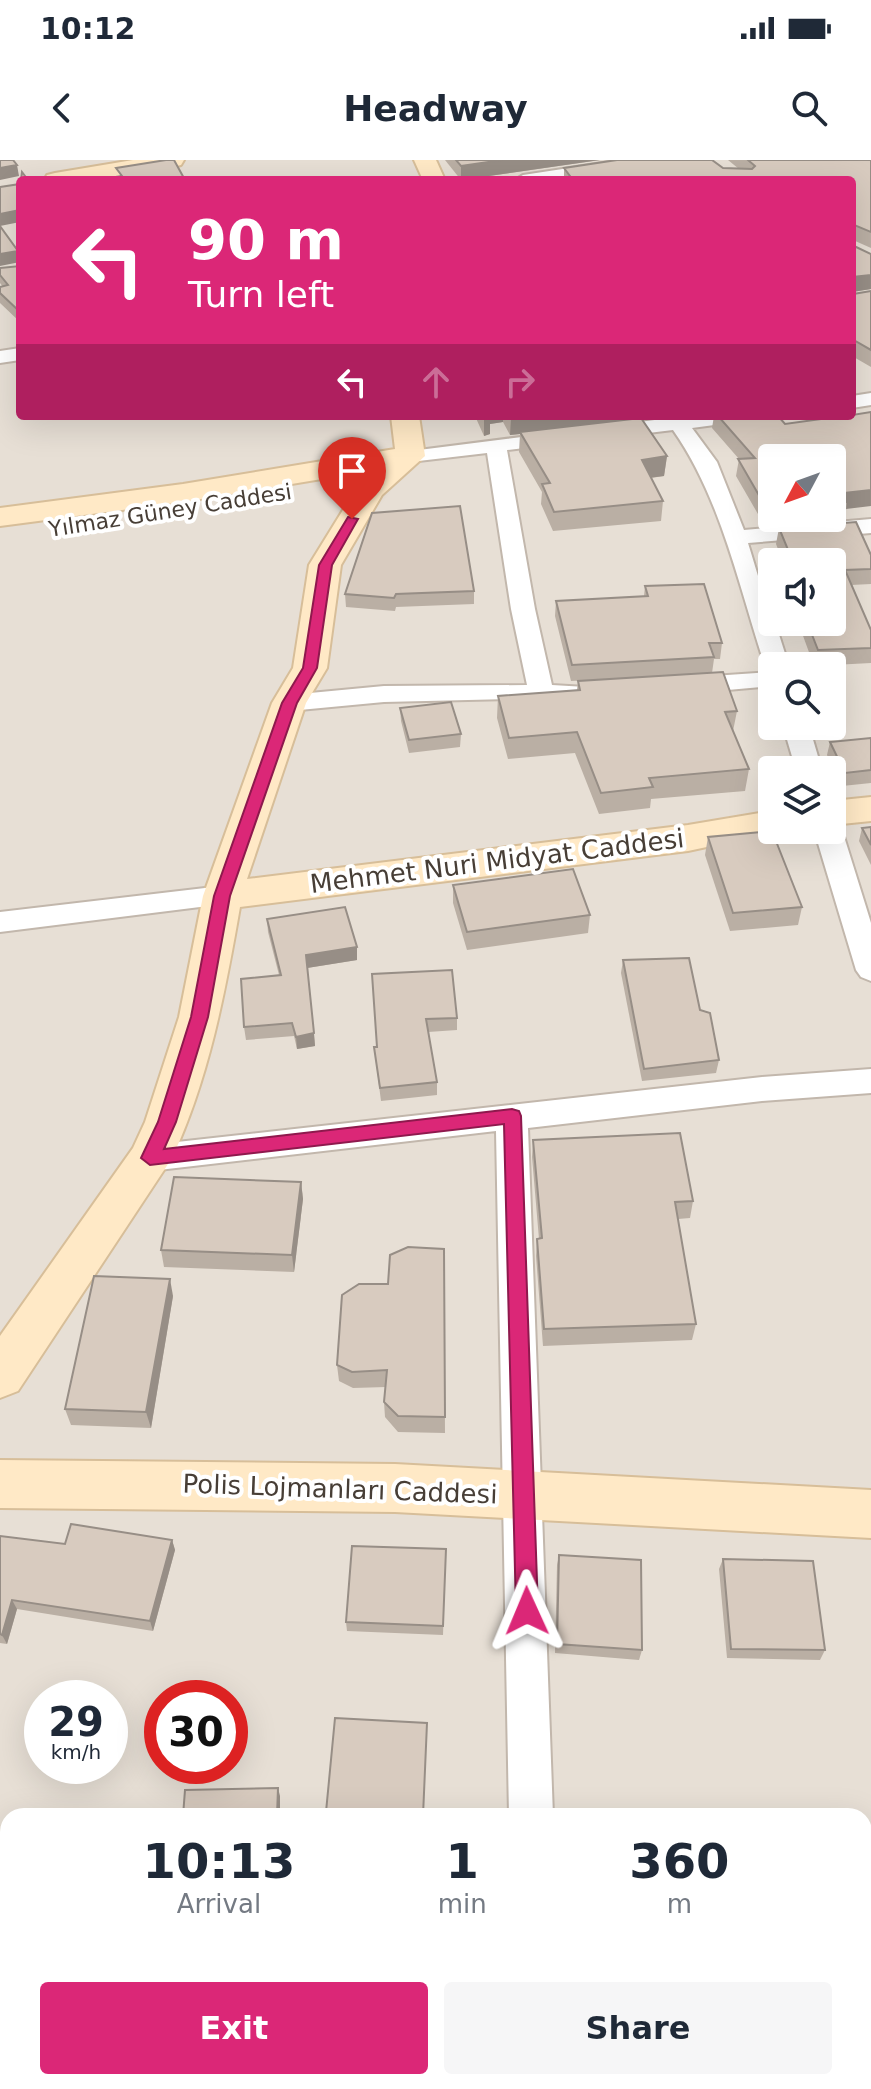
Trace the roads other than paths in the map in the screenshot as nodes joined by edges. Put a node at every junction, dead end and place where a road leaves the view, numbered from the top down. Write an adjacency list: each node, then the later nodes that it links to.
1 (173, 160): 3 (street)
2 (655, 160): 4 (street)
3 (79, 176)
4 (549, 176)
5 (405, 420): 9 (street)
6 (703, 420): 7 (street)
7 (678, 423): 8 (street); 13 (street)
8 (496, 445): 9 (street); 18 (street)
9 (399, 465): 10 (street); 12 (street, Yılmaz Güney Caddesi); 19 (street)
10 (0, 517)
11 (871, 526): 13 (street)
12 (0, 536)
13 (735, 537): 14 (street)
14 (772, 652)
15 (758, 680): 16 (street)
16 (656, 688)
17 (598, 692): 18 (street)
18 (541, 693): 19 (street)
19 (289, 703): 24 (street)
20 (871, 809): 21 (street)
21 (846, 812)
22 (758, 826): 24 (street, Mehmet Nuri Midyat Caddesi)
23 (832, 844): 26 (street)
24 (222, 896): 25 (street); 29 (street)
25 (0, 922)
26 (871, 970)
27 (871, 1081): 28 (street)
28 (512, 1116): 29 (street); 32 (street)
29 (150, 1158): 30 (street)
30 (0, 1376)
31 (0, 1484): 32 (street, Polis Lojmanları Caddesi)
32 (525, 1494): 33 (street, Polis Lojmanları Caddesi); 34 (street)
33 (871, 1514)
34 (531, 1808)

